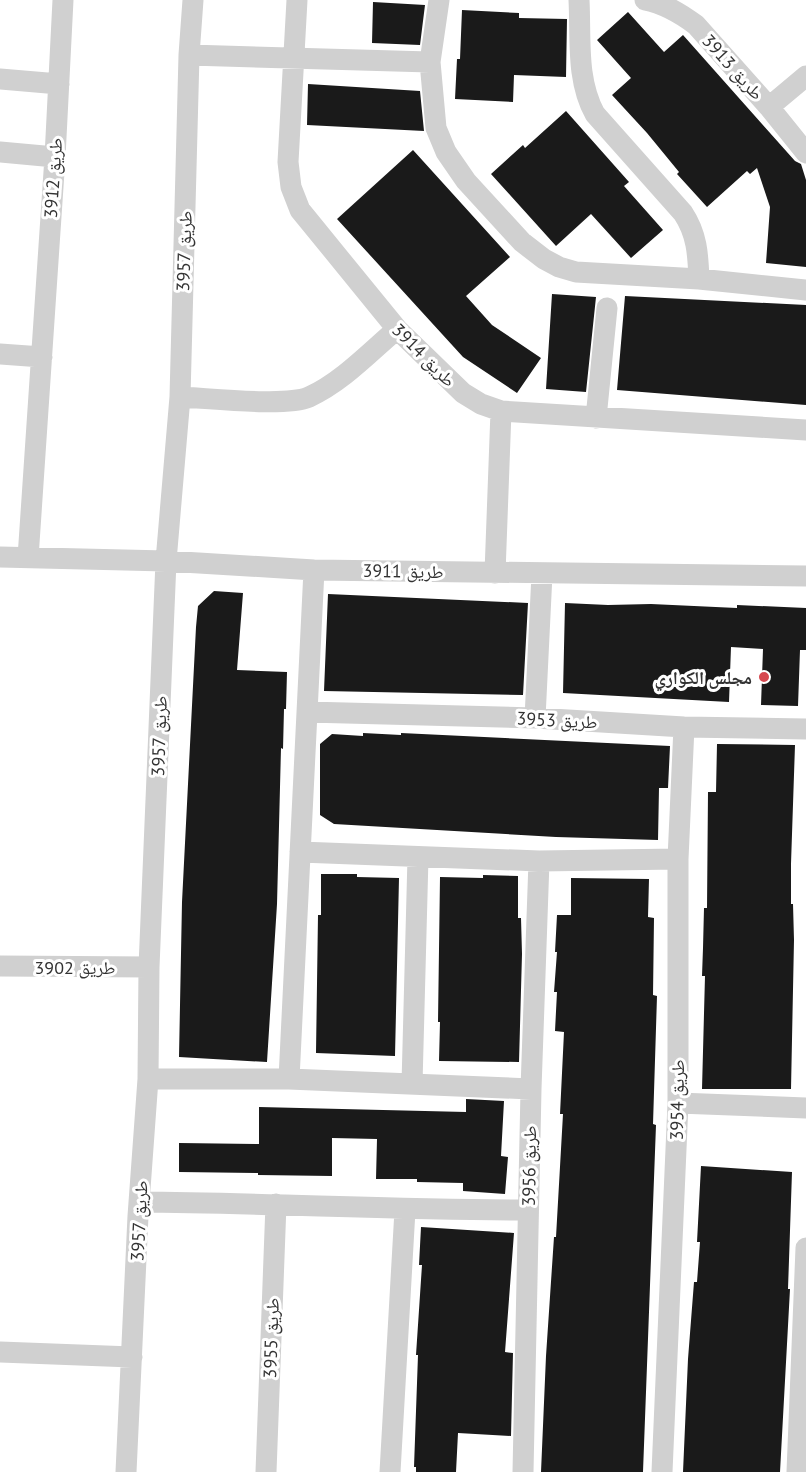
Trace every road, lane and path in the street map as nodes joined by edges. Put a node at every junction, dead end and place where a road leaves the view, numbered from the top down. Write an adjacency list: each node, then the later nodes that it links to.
1 (63, 0): 12 (street, طريق 3912)
2 (193, 0): 7 (street, طريق 3957)
3 (297, 0): 8 (street, طريق 3914)
4 (439, 0): 9 (street)
5 (579, 0): 17 (street)
6 (645, 0): 13 (street, طريق 3913)
7 (189, 56): 8 (street); 23 (street, طريق 3957)
8 (294, 59): 9 (street); 20 (street, طريق 3914)
9 (430, 62): 17 (street)
10 (806, 76): 13 (street)
11 (0, 79): 12 (street)
12 (59, 84): 16 (street, طريق 3912)
13 (769, 107): 15 (street, طريق 3913)
14 (0, 153): 16 (street)
15 (806, 153)
16 (55, 157): 22 (street, طريق 3912)
17 (699, 279): 18 (street)
18 (806, 290)
19 (607, 308): 25 (street)
20 (397, 329): 23 (street); 24 (street, طريق 3914)
21 (0, 354): 22 (street)
22 (42, 357): 28 (street, طريق 3912)
23 (180, 397): 29 (street, طريق 3957)
24 (501, 411): 25 (street, طريق 3914); 31 (street)
25 (596, 418): 26 (street, طريق 3914)
26 (806, 430)
27 (0, 557): 28 (street, طريق 3911)
28 (28, 558): 29 (street, طريق 3911)
29 (166, 561): 30 (street, طريق 3911); 43 (street, طريق 3957)
30 (315, 570): 31 (street, طريق 3911); 34 (street)
31 (495, 573): 32 (street, طريق 3911)
32 (542, 574): 33 (street, طريق 3911); 35 (street)
33 (806, 576)
34 (307, 712): 35 (street, طريق 3953); 38 (street)
35 (535, 718): 36 (street, طريق 3953)
36 (684, 727): 37 (street, طريق 3953); 40 (street, طريق 3954)
37 (806, 729)
38 (300, 852): 39 (street); 45 (street)
39 (418, 857): 41 (street); 46 (street)
40 (678, 859): 41 (street); 48 (street, طريق 3954)
41 (539, 861): 47 (street, طريق 3956)
42 (0, 966): 43 (street, طريق 3902)
43 (149, 968): 44 (street, طريق 3957)
44 (148, 1079): 45 (street); 50 (street, طريق 3957)
45 (289, 1079): 46 (street)
46 (412, 1084): 47 (street)
47 (531, 1089): 53 (street, طريق 3956)
48 (678, 1103): 49 (street); 61 (street, طريق 3954)
49 (806, 1108)
50 (139, 1202): 51 (street); 56 (street, طريق 3957)
51 (276, 1204): 52 (street); 58 (street, طريق 3955)
52 (405, 1210): 53 (street); 59 (street)
53 (528, 1210): 60 (street, طريق 3956)
54 (806, 1248): 62 (street)
55 (0, 1352): 56 (street)
56 (132, 1357): 57 (street, طريق 3957)
57 (126, 1472)
58 (266, 1472)
59 (390, 1472)
60 (523, 1472)
61 (662, 1472)
62 (797, 1472)

